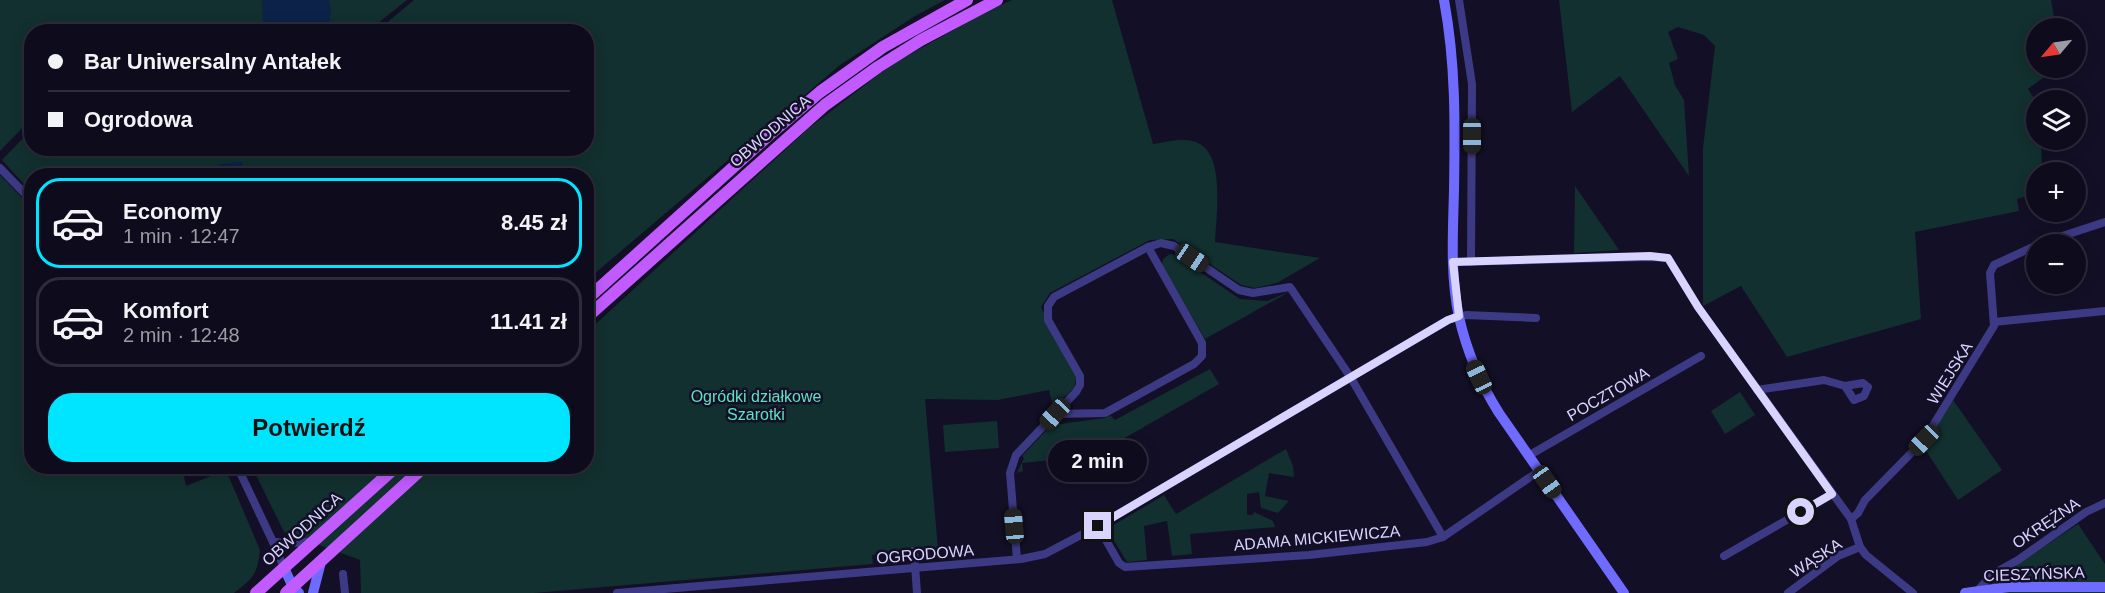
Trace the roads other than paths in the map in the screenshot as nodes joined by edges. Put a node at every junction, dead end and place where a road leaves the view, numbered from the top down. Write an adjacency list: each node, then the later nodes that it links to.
1 (967, 0): 13 (main road, OBWODNICA)
2 (997, 0): 14 (main road, OBWODNICA)
3 (1444, 0): 11 (street)
4 (1459, 0): 12 (street)
5 (0, 168): 6 (street)
6 (24, 193)
7 (2105, 222): 8 (street)
8 (2070, 234)
9 (1148, 247): 20 (street); 23 (street); 23 (street)
10 (2026, 250): 18 (street)
11 (1453, 262): 12 (street); 16 (street)
12 (1471, 262): 22 (street)
13 (594, 293)
14 (594, 311)
15 (2105, 311): 18 (street)
16 (1459, 316): 17 (street); 20 (street, OGRODOWA); 24 (street)
17 (1536, 318)
18 (1994, 322): 31 (street, WIEJSKA)
19 (1701, 356): 24 (street, POCZTOWA)
20 (1351, 378): 32 (street, OGRODOWA); 33 (street)
21 (1845, 386): 22 (street)
22 (1757, 390): 29 (street)
23 (1055, 414): 39 (street)
24 (1528, 456): 25 (street)
25 (1539, 471): 33 (street, ADAMA MICKIEWICZA); 53 (street)
26 (241, 474): 35 (street)
27 (388, 474): 34 (main road, OBWODNICA)
28 (416, 474): 40 (main road)
29 (1832, 494): 31 (street); 38 (street)
30 (2105, 503): 47 (street, OKRĘŻNA)
31 (1851, 519): 36 (street)
32 (1098, 526): 33 (street, ADAMA MICKIEWICZA); 39 (street, OGRODOWA)
33 (1443, 537)
34 (313, 541): 35 (street); 41 (main road, OBWODNICA)
35 (273, 542): 41 (street)
36 (1860, 547): 54 (street, WĄSKA); 55 (street)
37 (914, 551): 42 (street)
38 (1724, 556)
39 (1017, 559): 42 (street, OGRODOWA)
40 (321, 562): 46 (main road); 49 (street)
41 (284, 568): 46 (street); 48 (main road, OBWODNICA)
42 (916, 568): 45 (street, OGRODOWA); 52 (street)
43 (343, 574): 50 (street)
44 (2105, 587): 47 (street, CIESZYŃSKA)
45 (671, 590): 51 (street, OGRODOWA)
46 (293, 592)
47 (1968, 592)
48 (256, 593)
49 (313, 593)
50 (345, 593)
51 (617, 593)
52 (917, 593)
53 (1624, 593)
54 (1788, 593)
55 (1913, 593)

